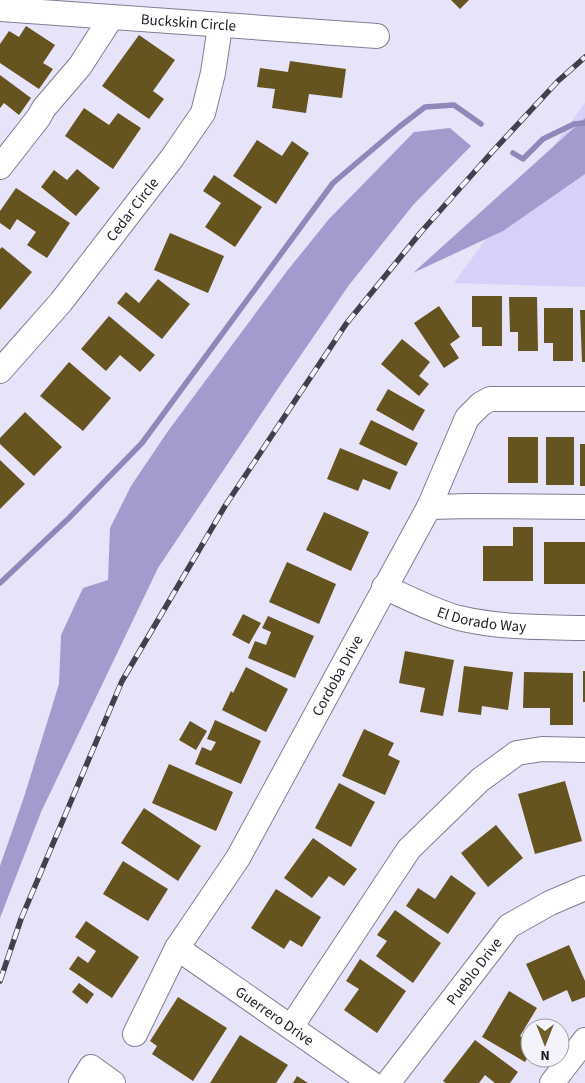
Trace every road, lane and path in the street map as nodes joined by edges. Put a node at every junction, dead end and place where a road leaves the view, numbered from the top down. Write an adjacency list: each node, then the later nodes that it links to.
1 (0, 9): 2 (street, Buckskin Circle)
2 (111, 18): 3 (street, Buckskin Circle); 5 (street)
3 (220, 26): 4 (street, Buckskin Circle); 6 (street, Cedar Circle)
4 (377, 36)
5 (0, 167)
6 (0, 372)
7 (585, 399): 8 (street, Cordoba Drive)
8 (429, 507): 9 (street); 10 (street, Cordoba Drive)
9 (585, 507)
10 (384, 587): 11 (street, El Dorado Way); 14 (street, Cordoba Drive)
11 (585, 628)
12 (585, 750): 15 (street)
13 (585, 888): 21 (street, Pueblo Drive)
14 (177, 948): 15 (street, Guerrero Drive); 16 (street, Cordoba Drive)
15 (291, 1027): 20 (street, Guerrero Drive)
16 (135, 1034)
17 (585, 1040): 22 (street)
18 (81, 1083): 19 (street)
19 (113, 1083)
20 (371, 1083)
21 (388, 1083)
22 (552, 1083)

